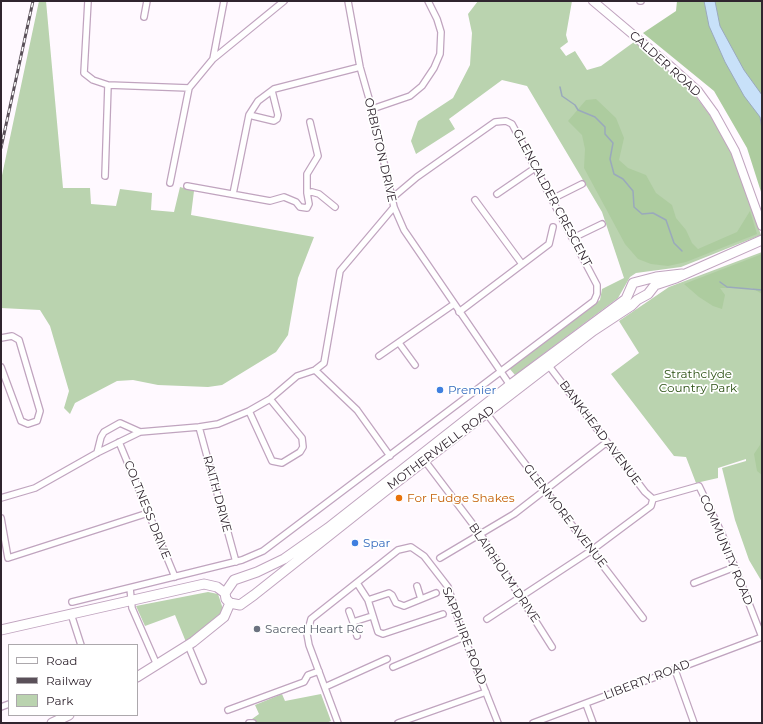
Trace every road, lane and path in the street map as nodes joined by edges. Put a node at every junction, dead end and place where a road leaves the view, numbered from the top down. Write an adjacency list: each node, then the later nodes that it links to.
1 (88, 1): 11 (street)
2 (147, 1): 8 (street)
3 (224, 1): 9 (street)
4 (284, 1): 9 (street)
5 (348, 1): 10 (street, ORBISTON DRIVE)
6 (428, 1): 14 (street)
7 (593, 1): 31 (street, CALDER ROAD)
8 (144, 17)
9 (213, 59): 12 (street)
10 (360, 67): 13 (street); 14 (street, ORBISTON DRIVE)
11 (108, 85): 12 (street); 18 (street)
12 (189, 88): 19 (street)
13 (272, 91): 15 (street); 15 (street)
14 (372, 109): 25 (street, ORBISTON DRIVE)
15 (249, 115): 23 (street)
16 (310, 122): 22 (street)
17 (535, 168): 24 (street); 25 (street, GLENCALDER CRESCENT); 26 (street, GLENCALDER CRESCENT)
18 (105, 176)
19 (170, 183)
20 (582, 184): 26 (street)
21 (187, 186): 23 (street)
22 (307, 193): 23 (street); 28 (street)
23 (233, 194)
24 (497, 194)
25 (391, 199): 29 (street, ORBISTON DRIVE)
26 (552, 199): 33 (street, GLENCALDER CRESCENT)
27 (475, 200): 35 (street)
28 (335, 207)
29 (394, 207): 41 (street, ORBISTON DRIVE); 49 (street)
30 (602, 224): 33 (street)
31 (762, 226)
32 (553, 227): 35 (street)
33 (573, 238): 50 (street, GLENCALDER CRESCENT)
34 (762, 240): 36 (main road)
35 (522, 264): 42 (street)
36 (682, 274): 37 (main road); 39 (main road)
37 (642, 280): 38 (main road); 39 (main road)
38 (631, 289): 40 (main road); 52 (main road, MOTHERWELL ROAD)
39 (650, 290): 40 (main road)
40 (640, 298): 47 (main road, MOTHERWELL ROAD)
41 (454, 304): 42 (street, ORBISTON DRIVE); 44 (street)
42 (459, 312): 50 (street, ORBISTON DRIVE)
43 (1, 338): 51 (street)
44 (399, 343): 45 (street); 46 (street)
45 (379, 356)
46 (415, 365)
47 (550, 366): 55 (main road, MOTHERWELL ROAD); 59 (street, BANKHEAD AVENUE)
48 (1, 367): 51 (street)
49 (315, 370): 53 (street); 61 (street)
50 (501, 372): 52 (street, ORBISTON DRIVE); 61 (street, MOTHERWELL ROAD)
51 (4, 385)
52 (510, 385): 73 (main road, MOTHERWELL ROAD)
53 (270, 398): 54 (street); 54 (street)
54 (249, 411): 56 (street)
55 (487, 414): 62 (main road, MOTHERWELL ROAD); 63 (street, GLENMORE AVENUE)
56 (199, 427): 57 (street); 71 (street, RAITH DRIVE)
57 (140, 432): 58 (street); 60 (street)
58 (119, 442): 60 (street); 66 (street, COLTNESS DRIVE)
59 (607, 442): 63 (street); 65 (street, BANKHEAD AVENUE)
60 (97, 453): 64 (street)
61 (390, 456): 71 (street, MOTHERWELL ROAD)
62 (425, 461): 68 (street, BLAIRHOLM DRIVE); 78 (main road, MOTHERWELL ROAD)
63 (546, 491): 68 (street); 69 (street, GLENMORE AVENUE)
64 (1, 498)
65 (654, 499): 69 (street); 72 (street, COMMUNITY ROAD)
66 (148, 513): 67 (street); 74 (street, COLTNESS DRIVE)
67 (1, 518)
68 (481, 535): 70 (street); 82 (street, BLAIRHOLM DRIVE)
69 (592, 550): 82 (street); 92 (street, GLENMORE AVENUE)
70 (440, 558)
71 (236, 562): 74 (street, MOTHERWELL ROAD)
72 (735, 567): 76 (street); 98 (street, COMMUNITY ROAD)
73 (257, 572): 78 (main road); 80 (main road, MOTHERWELL ROAD)
74 (175, 577): 79 (street, MOTHERWELL ROAD)
75 (357, 583): 84 (street); 97 (street, SAPPHIRE ROAD); 106 (street, SAPPHIRE ROAD)
76 (694, 583)
77 (416, 586): 83 (street)
78 (264, 587): 87 (main road, MOTHERWELL ROAD)
79 (130, 588): 85 (street, MOTHERWELL ROAD); 86 (street)
80 (225, 593): 86 (main road); 87 (main road)
81 (436, 593): 83 (street)
82 (521, 596): 93 (street); 101 (street, BLAIRHOLM DRIVE)
83 (421, 599): 84 (street)
84 (368, 600): 91 (street)
85 (72, 602)
86 (132, 602): 89 (main road); 103 (street)
87 (230, 603): 100 (main road)
88 (349, 611): 94 (street)
89 (71, 614): 95 (main road); 99 (street)
90 (443, 614): 91 (street)
91 (372, 616): 94 (street)
92 (643, 618)
93 (487, 619)
94 (353, 622): 96 (street)
95 (1, 630)
96 (357, 636)
97 (464, 636): 104 (street); 110 (street, SAPPHIRE ROAD)
98 (762, 637): 105 (street, LIBERTY ROAD)
99 (81, 644)
100 (188, 645): 103 (main road); 108 (street)
101 (552, 647)
102 (387, 659): 109 (street)
103 (157, 665): 107 (main road)
104 (394, 667)
105 (675, 670): 111 (street, LIBERTY ROAD); 120 (street)
106 (319, 671): 109 (street, SAPPHIRE ROAD); 112 (street)
107 (138, 676)
108 (203, 681)
109 (324, 687): 115 (street, SAPPHIRE ROAD)
110 (486, 692): 116 (street); 117 (street, SAPPHIRE ROAD)
111 (586, 704): 118 (street, LIBERTY ROAD); 119 (street)
112 (228, 710)
113 (67, 716): 114 (main road)
114 (52, 723)
115 (338, 723)
116 (398, 723)
117 (498, 723)
118 (533, 723)
119 (593, 723)
120 (694, 723)

